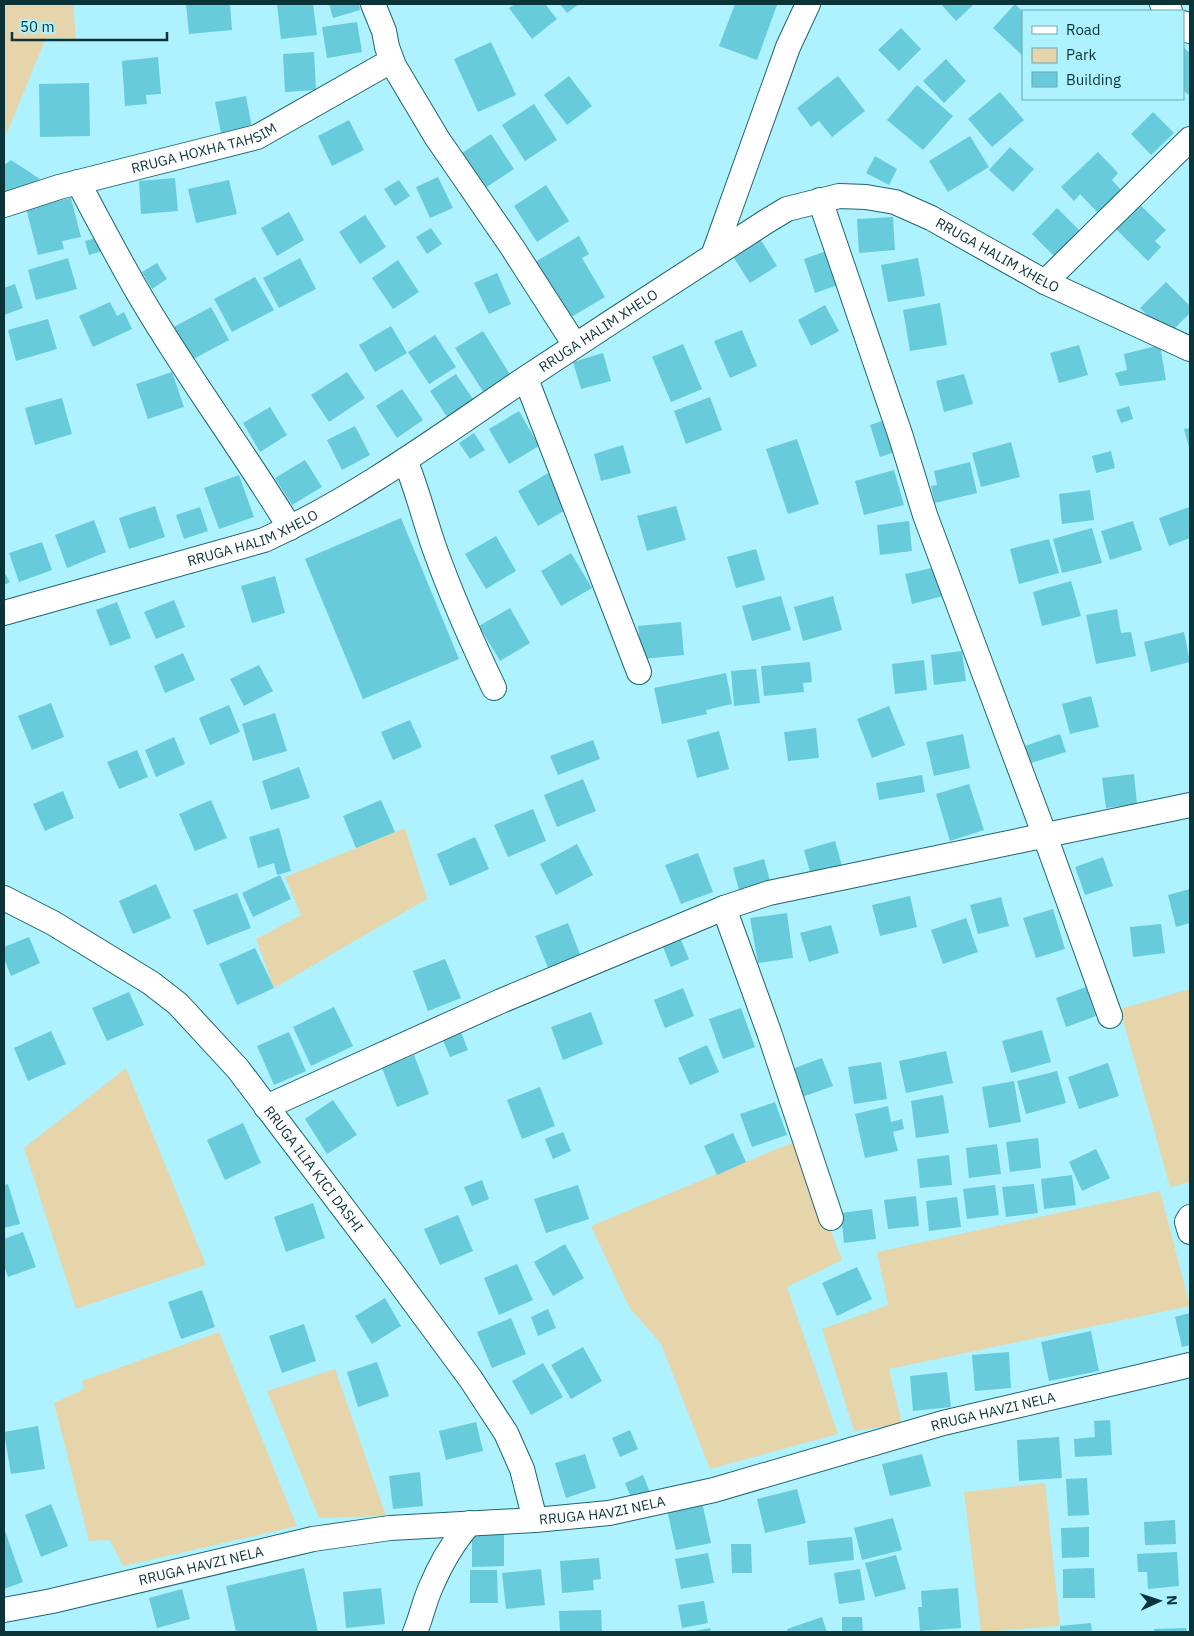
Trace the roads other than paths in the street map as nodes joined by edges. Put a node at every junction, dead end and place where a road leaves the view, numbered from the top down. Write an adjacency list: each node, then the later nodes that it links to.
1 (373, 4): 3 (street)
2 (808, 4): 8 (street)
3 (391, 61): 5 (street, RRUGA HOXHA TAHSIM); 10 (street)
4 (1190, 139): 9 (street)
5 (78, 182): 7 (street, RRUGA HOXHA TAHSIM); 14 (street)
6 (820, 200): 8 (street, RRUGA HALIM XHELO); 9 (street, RRUGA HALIM XHELO); 19 (street)
7 (4, 205)
8 (713, 256): 10 (street, RRUGA HALIM XHELO)
9 (1045, 282): 11 (street, RRUGA HALIM XHELO)
10 (575, 346): 12 (street, RRUGA HALIM XHELO)
11 (1190, 349)
12 (526, 378): 13 (street, RRUGA HALIM XHELO); 16 (street)
13 (405, 460): 14 (street, RRUGA HALIM XHELO); 17 (street)
14 (290, 528): 15 (street, RRUGA HALIM XHELO)
15 (4, 614)
16 (639, 672)
17 (494, 688)
18 (1190, 805): 19 (street)
19 (1045, 836): 21 (street); 22 (street)
20 (4, 898): 23 (street, RRUGA ILIA KICI DASHI)
21 (724, 908): 23 (street); 25 (street)
22 (1110, 1016)
23 (266, 1107): 28 (street, RRUGA ILIA KICI DASHI)
24 (1190, 1217): 26 (street)
25 (831, 1218)
26 (1190, 1232)
27 (1190, 1365): 28 (street, RRUGA HAVZI NELA)
28 (535, 1520): 29 (street, RRUGA HAVZI NELA)
29 (470, 1522): 30 (street, RRUGA HAVZI NELA); 31 (street)
30 (4, 1610)
31 (415, 1632)

